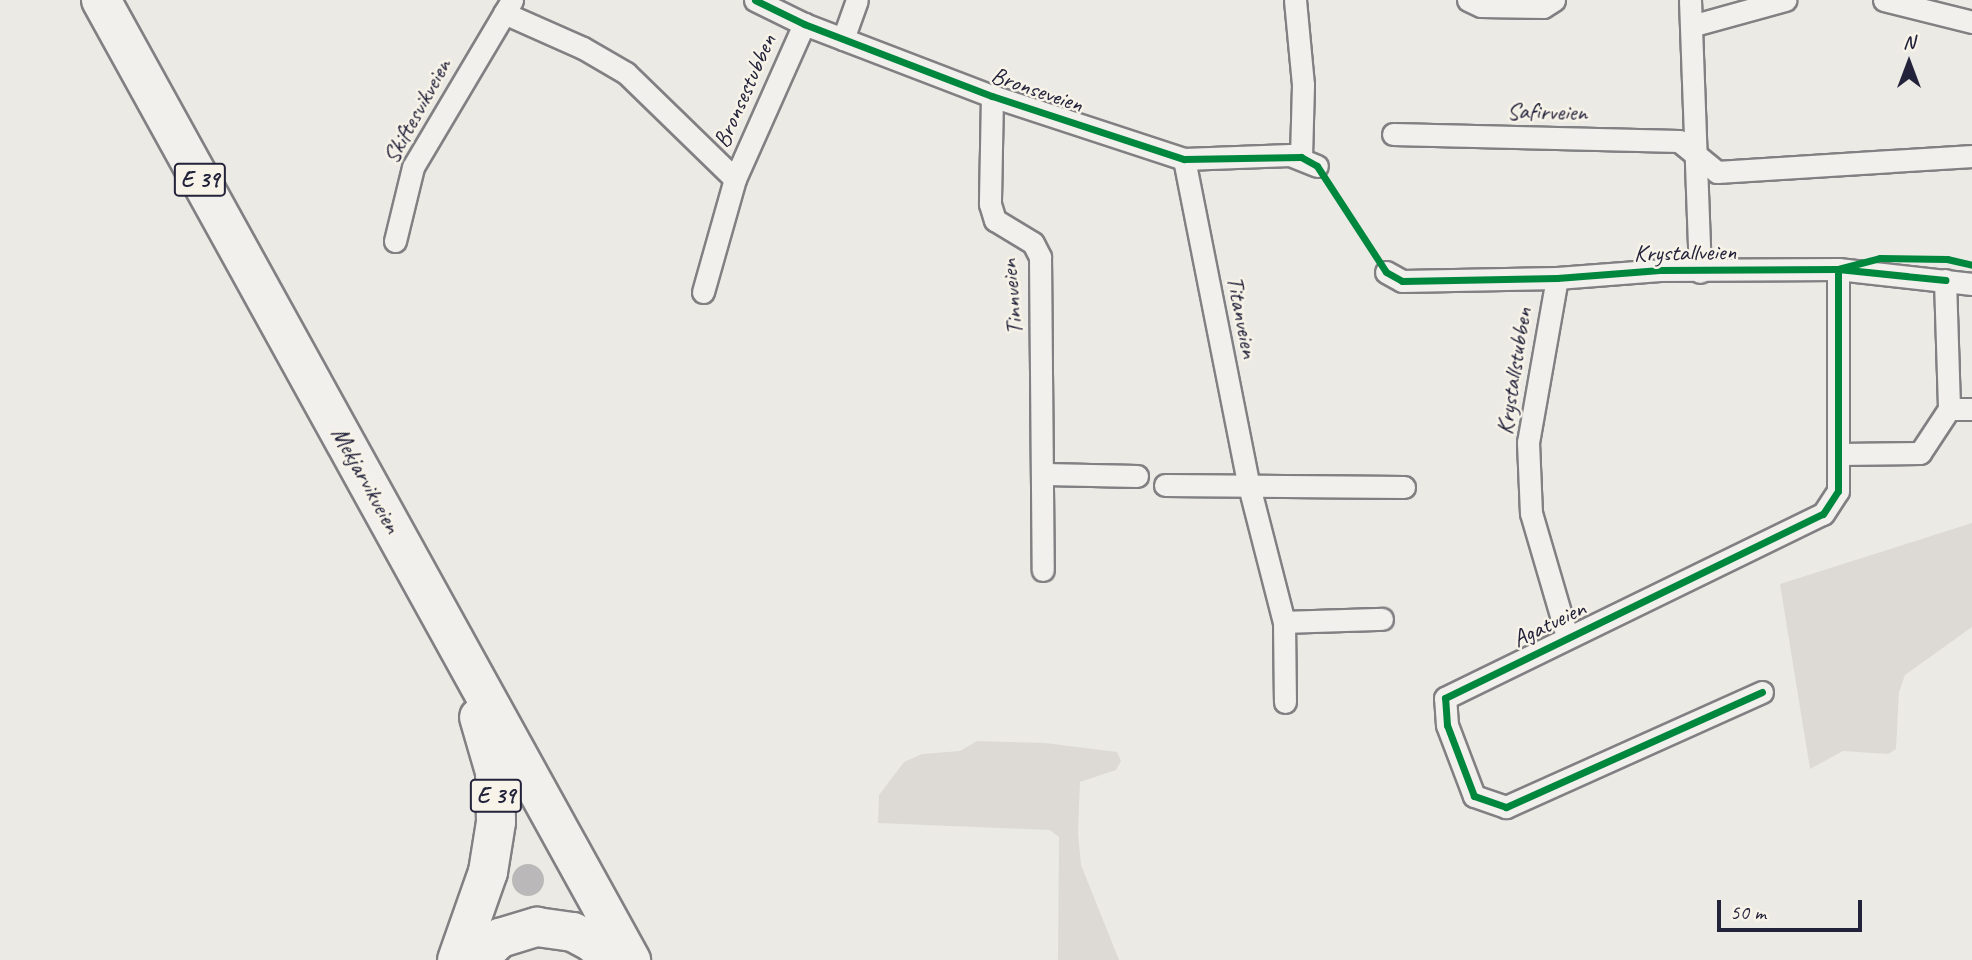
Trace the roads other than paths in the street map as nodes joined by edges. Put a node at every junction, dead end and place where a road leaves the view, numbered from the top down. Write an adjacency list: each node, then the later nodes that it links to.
1 (101, 0): 41 (highway, Mekjarvikveien / E 39)
2 (755, 0): 12 (street, Bronseveien)
3 (857, 0): 14 (street)
4 (1295, 0): 20 (street, Bronseveien)
5 (1468, 0): 6 (street)
6 (1554, 0)
7 (1690, 0): 13 (street)
8 (1785, 0): 13 (street)
9 (1884, 0): 11 (street)
10 (508, 6): 15 (street, Skiftesvikveien); 22 (street, Skiftesvikveien)
11 (1972, 22)
12 (804, 24): 14 (street, Bronseveien); 21 (street, Bronsestubben)
13 (1691, 26): 18 (street)
14 (843, 39): 16 (street, Bronseveien)
15 (626, 73): 21 (street, Bronsestubben)
16 (992, 96): 20 (street, Bronseveien); 33 (street, Tinnveien)
17 (1393, 134): 18 (street, Safirveien)
18 (1694, 154): 19 (street, Safirveien); 25 (street)
19 (1972, 156)
20 (1184, 159): 36 (street, Titanveien)
21 (736, 179): 29 (street, Bronsestubben)
22 (395, 241)
23 (1839, 269): 25 (street, Krystallveien); 27 (street, Krystallveien); 32 (street, Agatveien)
24 (1386, 272): 26 (street, Krystallveien)
25 (1700, 272): 26 (street, Krystallveien)
26 (1557, 278): 42 (street, Krystallstubben)
27 (1945, 280): 28 (street, Krystallveien); 30 (street)
28 (1972, 284)
29 (703, 292)
30 (1949, 409): 31 (street); 32 (street)
31 (1972, 409)
32 (1840, 454): 42 (street, Agatveien)
33 (1045, 474): 34 (street); 38 (street, Tinnveien)
34 (1137, 476)
35 (1165, 485): 36 (street)
36 (1250, 486): 37 (street); 40 (street, Titanveien)
37 (1404, 487)
38 (1043, 570)
39 (1382, 619): 40 (street)
40 (1284, 622): 44 (street, Titanveien)
41 (450, 632): 45 (highway, E 39); 48 (highway, Mekjarvikveien / E 39)
42 (1567, 636): 43 (street, Agatveien)
43 (1762, 692)
44 (1285, 702)
45 (457, 960)
46 (477, 960): 47 (highway)
47 (610, 960)
48 (631, 960)

